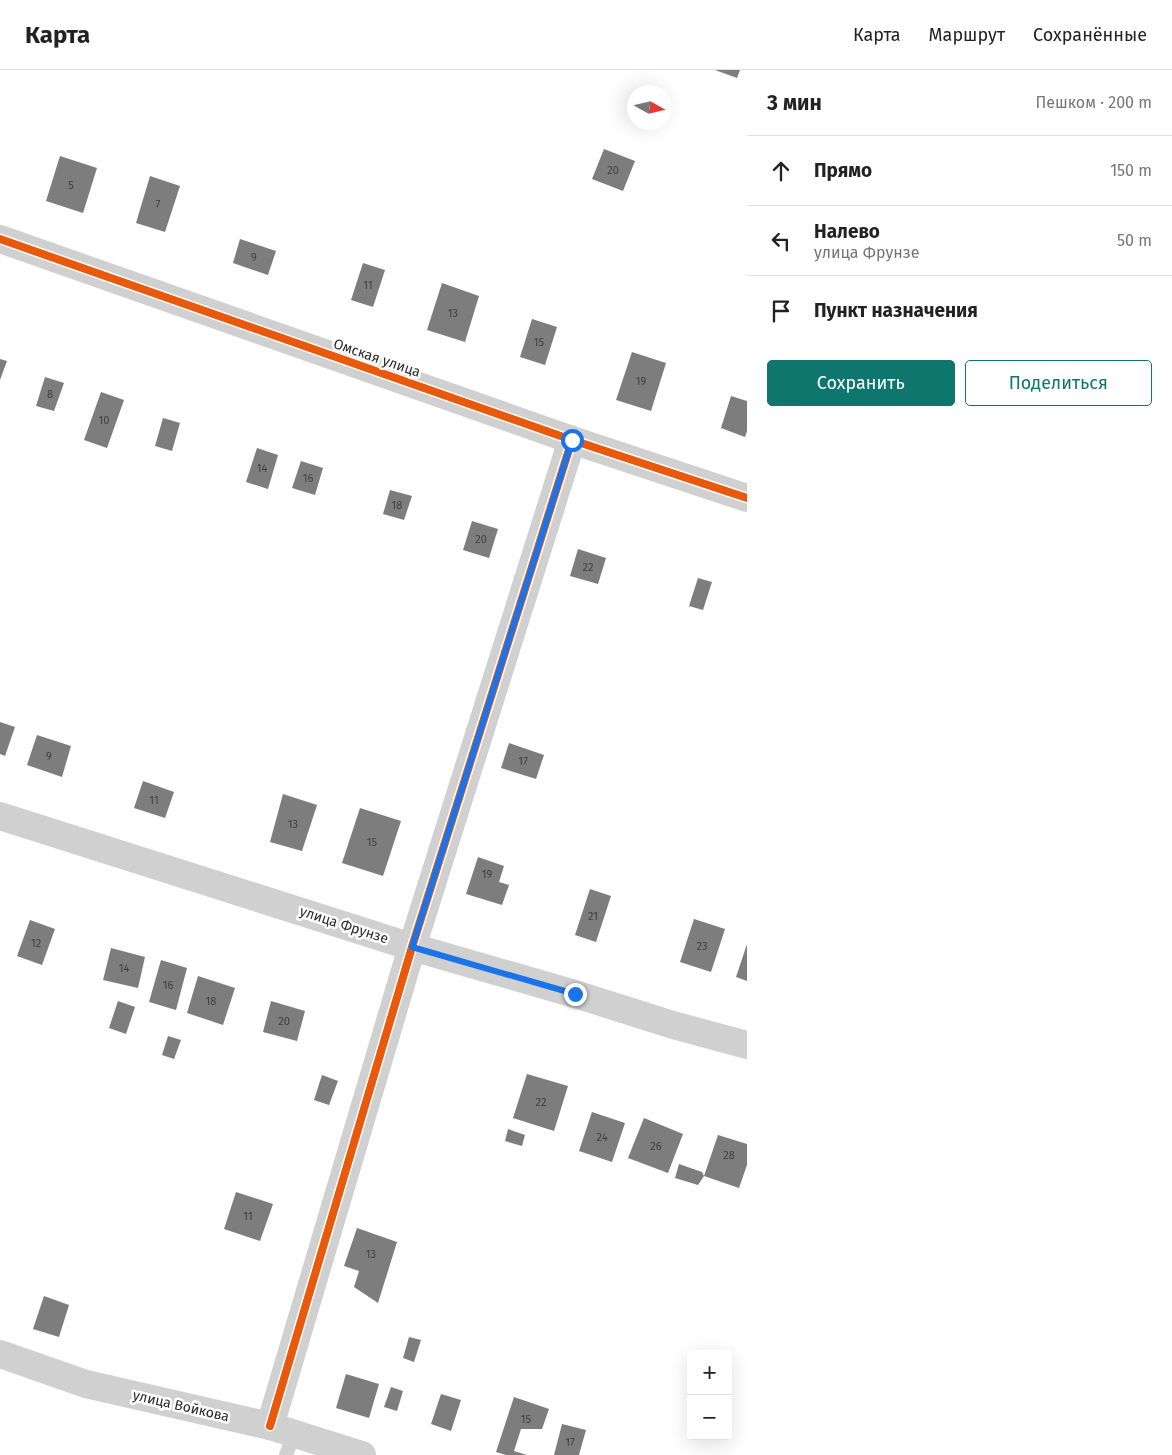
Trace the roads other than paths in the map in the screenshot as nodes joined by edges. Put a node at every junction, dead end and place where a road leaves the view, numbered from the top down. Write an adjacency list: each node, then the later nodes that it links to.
1 (0, 239): 2 (street, Омская улица)
2 (572, 440): 3 (street, Омская улица); 5 (street)
3 (747, 498)
4 (0, 816): 5 (street, улица Фрунзе)
5 (412, 947): 6 (street, улица Фрунзе); 8 (street)
6 (747, 1045)
7 (0, 1354): 8 (street, улица Войкова)
8 (284, 1438): 9 (street, улица Войкова)
9 (362, 1455)

